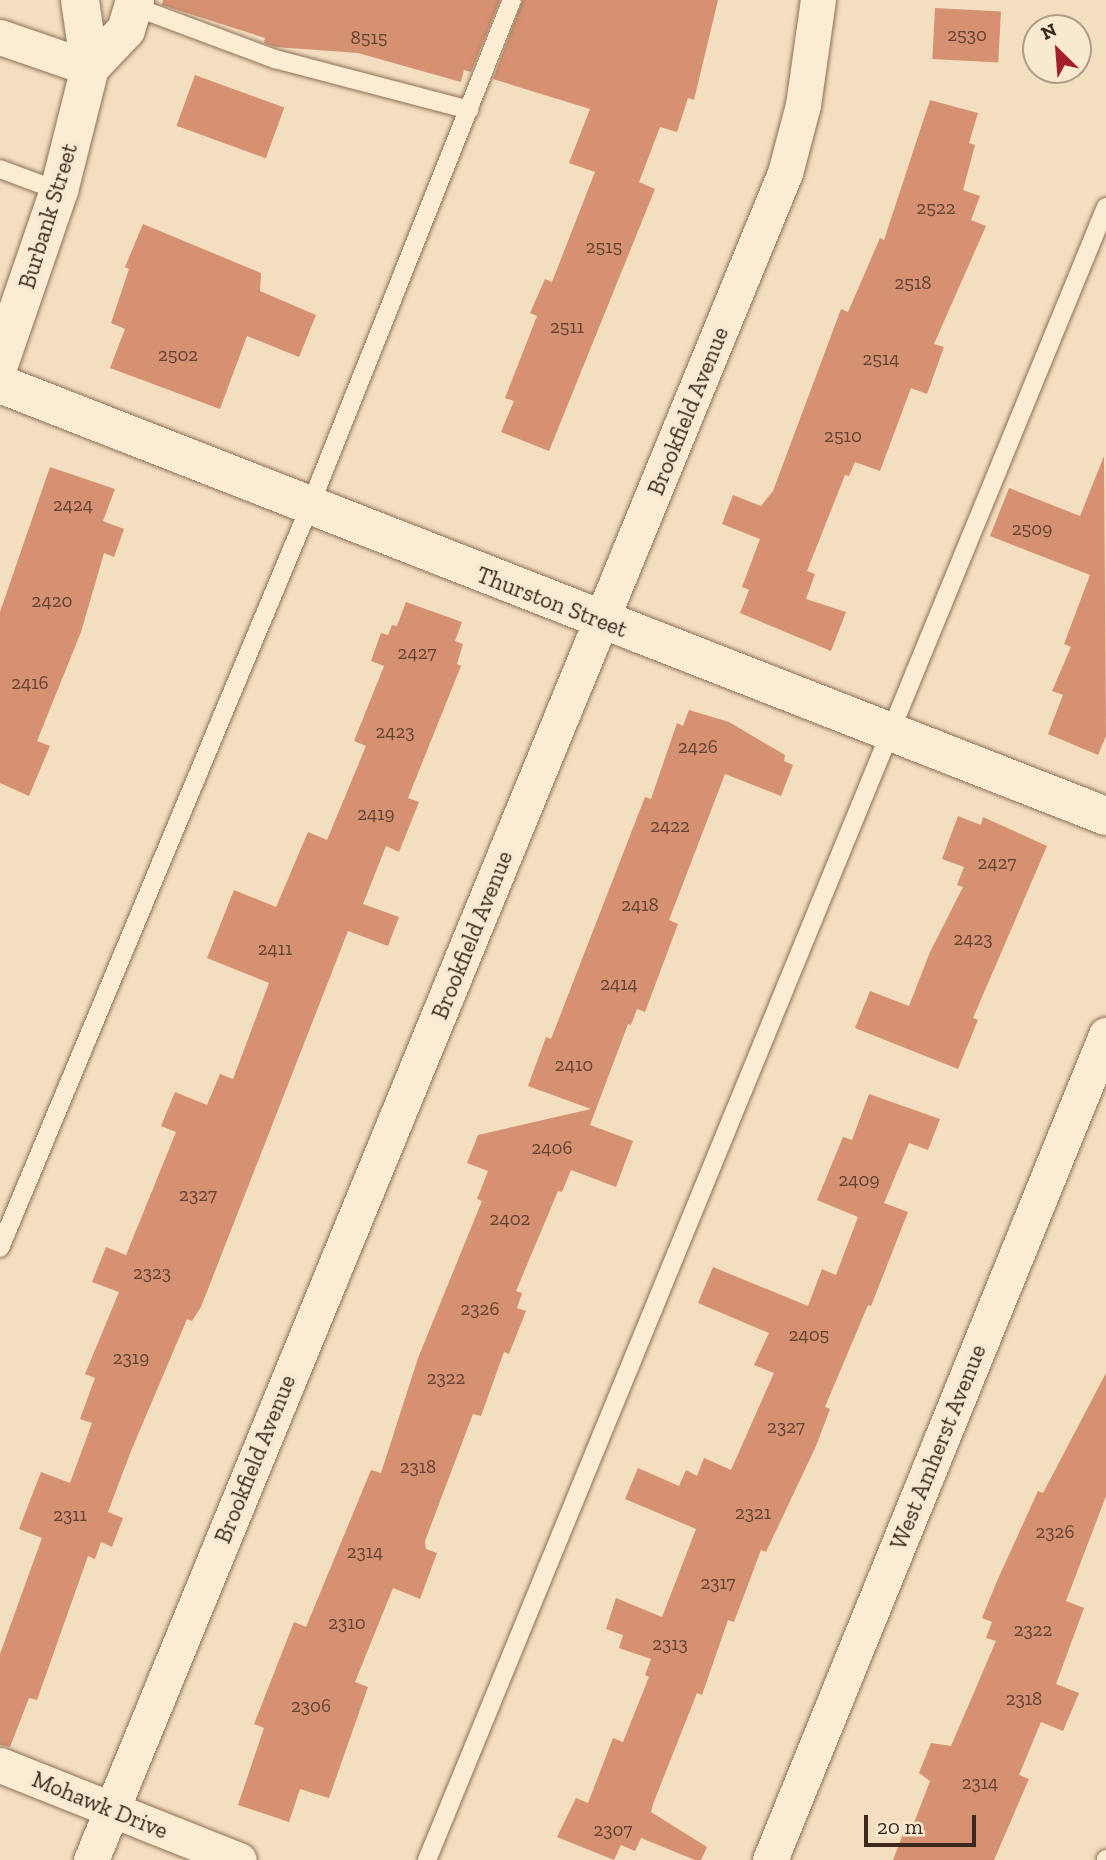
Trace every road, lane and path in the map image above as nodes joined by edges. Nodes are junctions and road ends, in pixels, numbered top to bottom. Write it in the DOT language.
graph roads {
  1 [pos="80,0"];
  2 [pos="512,0"];
  3 [pos="818,0"];
  4 [pos="134,3"];
  5 [pos="0,37"];
  6 [pos="90,68"];
  7 [pos="469,110"];
  8 [pos="0,169"];
  9 [pos="59,191"];
  10 [pos="1106,207"];
  11 [pos="0,362"];
  12 [pos="0,384"];
  13 [pos="310,506"];
  14 [pos="602,621"];
  15 [pos="887,731"];
  16 [pos="1106,816"];
  17 [pos="1106,1035"];
  18 [pos="0,1248"];
  19 [pos="0,1765"];
  20 [pos="110,1810"];
  21 [pos="91,1860"];
  22 [pos="239,1860"];
  23 [pos="428,1860"];
  24 [pos="769,1860"];
  1 -- 6 [label="street, Burbank Street"];
  2 -- 7 [label="lane"];
  3 -- 14 [label="street, Brookfield Avenue"];
  4 -- 6 [label="street, Burbank Street"];
  4 -- 7 [label="lane"];
  5 -- 6 [label="street"];
  6 -- 9 [label="street, Burbank Street"];
  7 -- 13 [label="lane"];
  8 -- 9 [label="lane"];
  9 -- 11 [label="street, Burbank Street"];
  10 -- 15 [label="lane"];
  12 -- 13 [label="street, Thurston Street"];
  13 -- 14 [label="street, Thurston Street"];
  13 -- 18 [label="lane"];
  14 -- 15 [label="street, Thurston Street"];
  14 -- 20 [label="street, Brookfield Avenue"];
  15 -- 16 [label="street, Thurston Street"];
  15 -- 23 [label="lane"];
  17 -- 24 [label="street, West Amherst Avenue"];
  19 -- 20 [label="street, Mohawk Drive"];
  20 -- 21 [label="street, Brookfield Avenue"];
  20 -- 22 [label="street, Mohawk Drive"];
}
